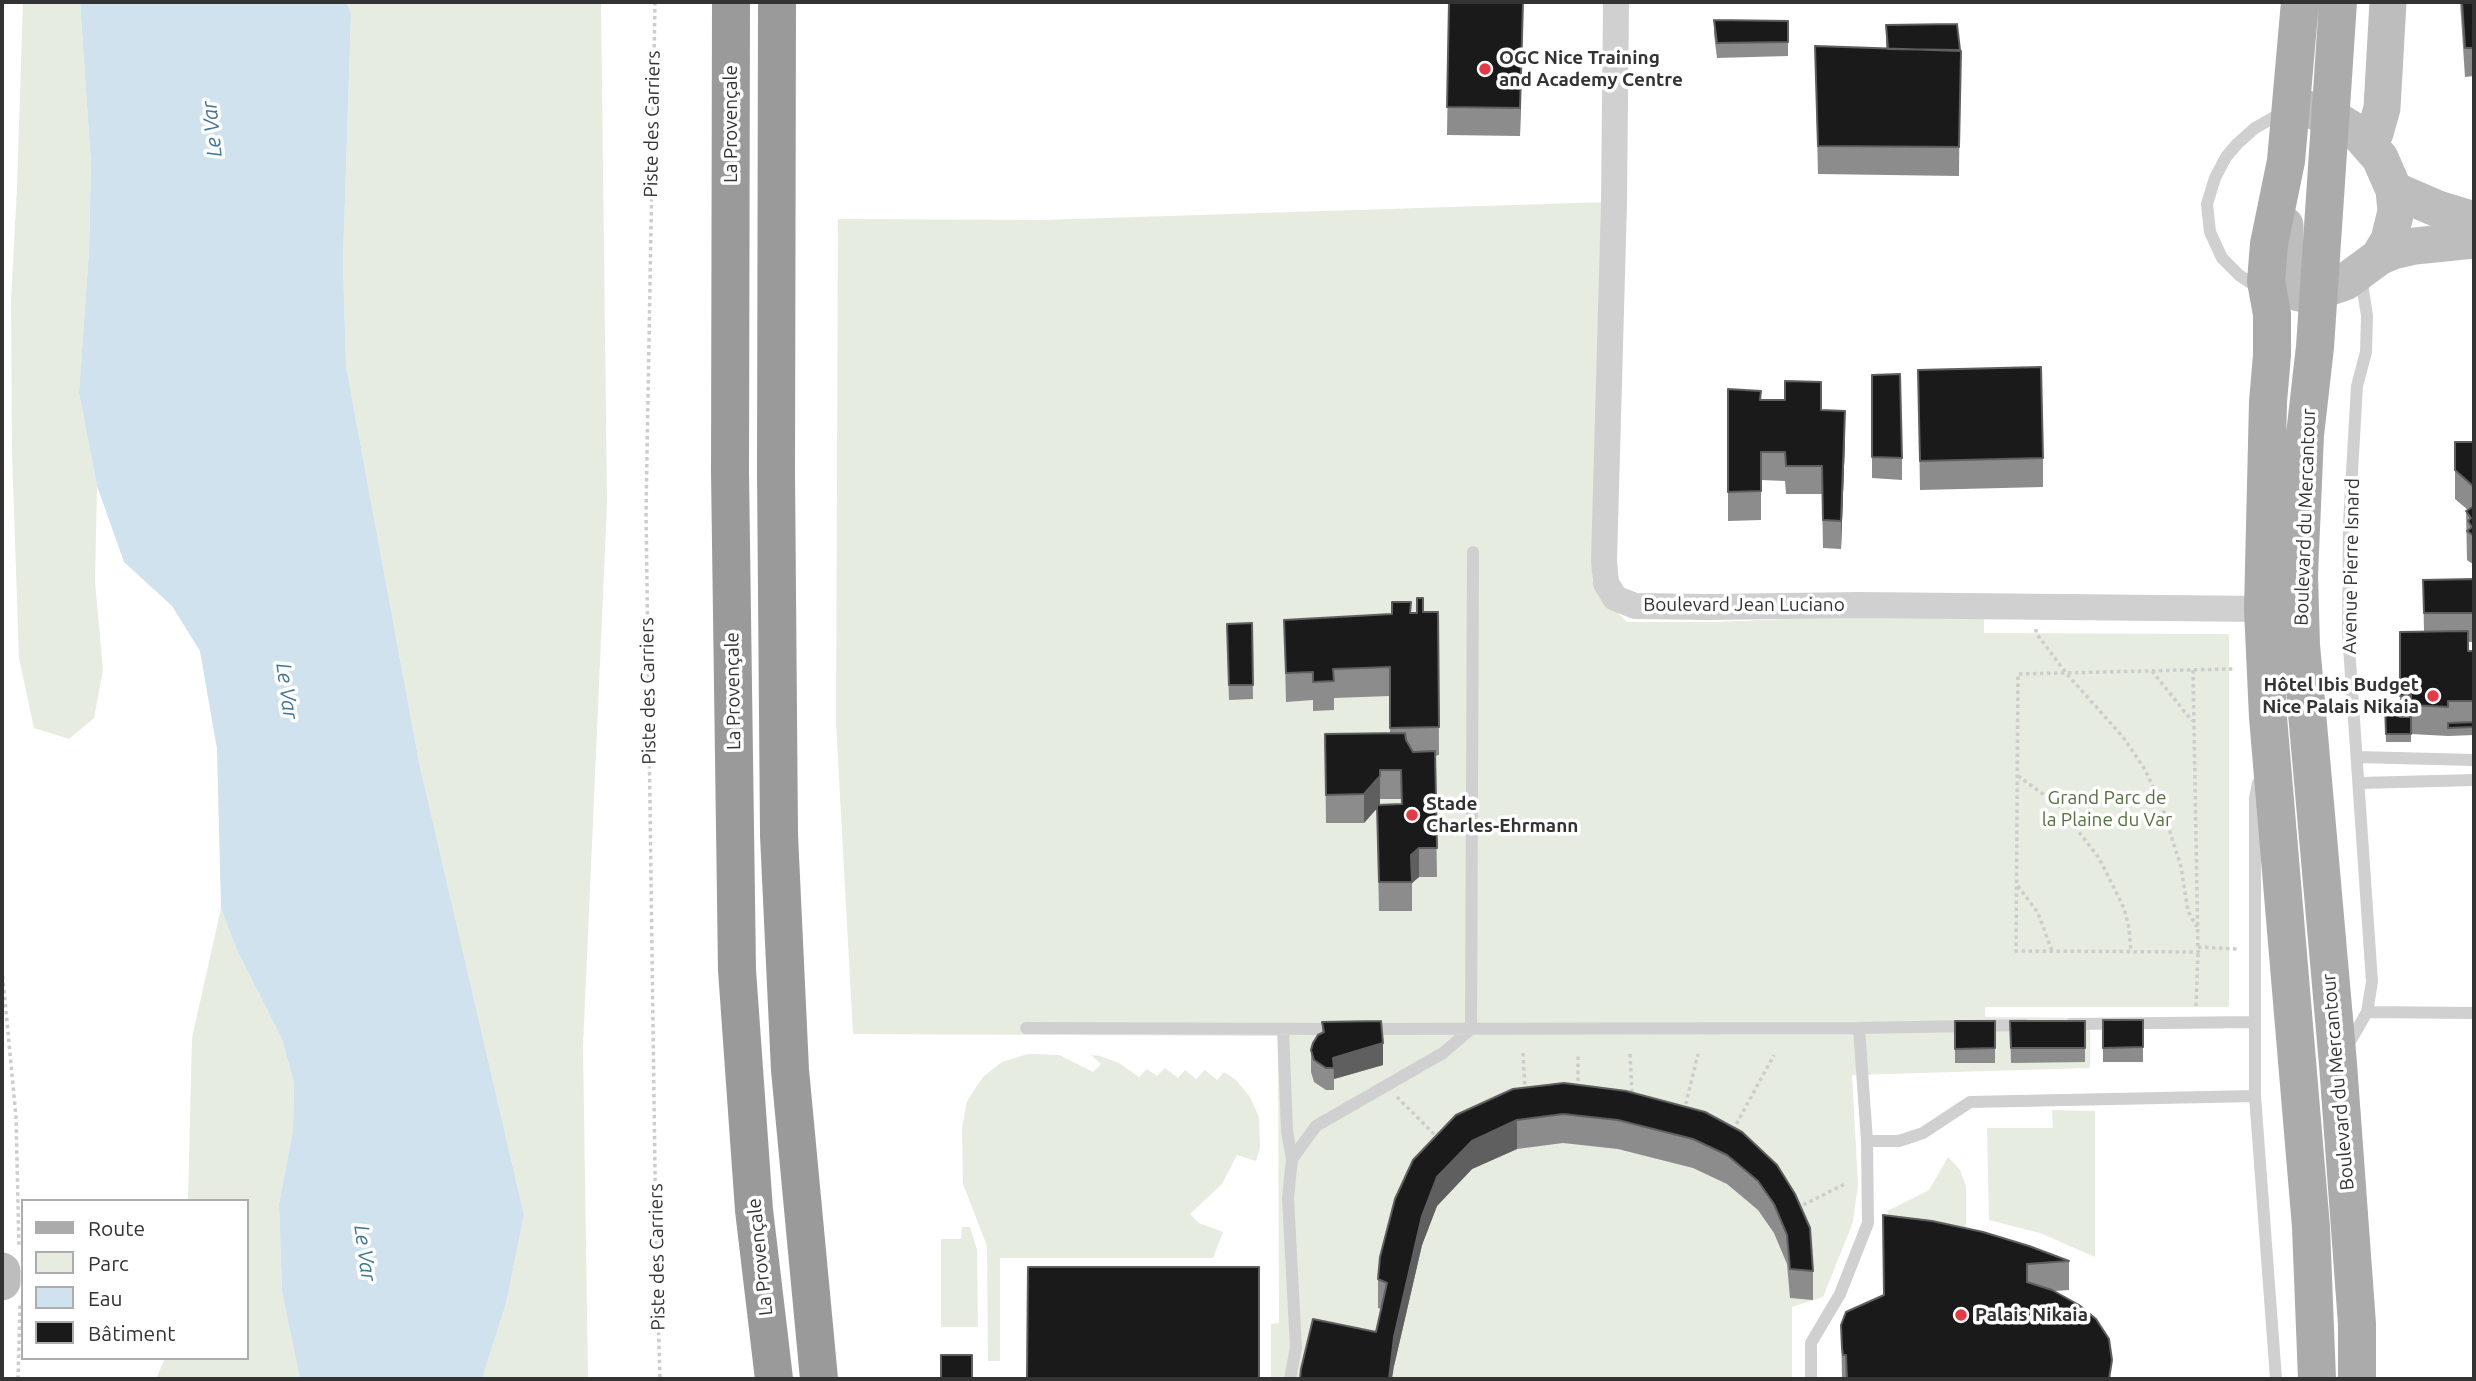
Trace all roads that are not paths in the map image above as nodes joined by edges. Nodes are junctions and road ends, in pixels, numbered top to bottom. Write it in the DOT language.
graph roads {
  1 [pos="732,2"];
  2 [pos="777,2"];
  3 [pos="1616,2"];
  4 [pos="2300,2"];
  5 [pos="2338,2"];
  6 [pos="2388,2"];
  7 [pos="2292,108"];
  8 [pos="2330,116"];
  9 [pos="2367,142"];
  10 [pos="2286,161"];
  11 [pos="2394,190"];
  12 [pos="2474,220"];
  13 [pos="2474,240"];
  14 [pos="2370,264"];
  15 [pos="2319,292"];
  16 [pos="2269,295"];
  17 [pos="1474,552"];
  18 [pos="2263,608"];
  19 [pos="2268,717"];
  20 [pos="2357,757"];
  21 [pos="2474,760"];
  22 [pos="2474,780"];
  23 [pos="2360,783"];
  24 [pos="2367,1013"];
  25 [pos="2474,1013"];
  26 [pos="2254,1022"];
  27 [pos="2035,1025"];
  28 [pos="2062,1025"];
  29 [pos="1027,1028"];
  30 [pos="1859,1028"];
  31 [pos="1283,1029"];
  32 [pos="1471,1029"];
  33 [pos="2338,1064"];
  34 [pos="2255,1096"];
  35 [pos="1867,1141"];
  36 [pos="1292,1159"];
  37 [pos="2311,1227"];
  38 [pos="2357,1324"];
  39 [pos="774,1379"];
  40 [pos="819,1379"];
  41 [pos="1290,1379"];
  42 [pos="1811,1379"];
  43 [pos="2276,1379"];
  44 [pos="2317,1379"];
  45 [pos="2332,1379"];
  46 [pos="2357,1379"];
  47 [pos="2365,1379"];
  1 -- 39 [label="highway, La Provençale"];
  2 -- 40 [label="highway"];
  3 -- 18 [label="street, Boulevard Jean Luciano"];
  4 -- 7 [label="main road, Boulevard du Mercantour"];
  5 -- 8 [label="main road, Boulevard du Mercantour"];
  6 -- 9 [label="main road"];
  7 -- 8 [label="main road"];
  7 -- 10 [label="main road, Boulevard du Mercantour"];
  7 -- 16 [label="lane"];
  8 -- 9 [label="main road"];
  8 -- 15 [label="main road, Boulevard du Mercantour"];
  9 -- 11 [label="main road"];
  10 -- 15 [label="main road"];
  10 -- 16 [label="main road, Boulevard du Mercantour"];
  11 -- 12 [label="main road"];
  11 -- 14 [label="main road"];
  13 -- 14 [label="main road"];
  14 -- 15 [label="main road"];
  14 -- 20 [label="lane, Avenue Pierre Isnard"];
  15 -- 33 [label="main road, Boulevard du Mercantour"];
  16 -- 18 [label="main road, Boulevard du Mercantour"];
  17 -- 32 [label="lane"];
  18 -- 19 [label="main road, Boulevard du Mercantour"];
  19 -- 26 [label="lane"];
  19 -- 37 [label="main road, Boulevard du Mercantour"];
  20 -- 21 [label="lane"];
  20 -- 23 [label="lane, Avenue Pierre Isnard"];
  22 -- 23 [label="lane"];
  23 -- 24 [label="lane, Avenue Pierre Isnard"];
  24 -- 25 [label="lane"];
  24 -- 33 [label="lane, Avenue Pierre Isnard"];
  26 -- 28 [label="lane"];
  26 -- 34 [label="lane"];
  27 -- 30 [label="lane"];
  29 -- 31 [label="lane"];
  30 -- 32 [label="lane"];
  30 -- 35 [label="lane"];
  31 -- 32 [label="lane"];
  31 -- 36 [label="lane"];
  32 -- 36 [label="lane"];
  33 -- 38 [label="main road, Boulevard du Mercantour"];
  34 -- 35 [label="lane"];
  34 -- 43 [label="lane"];
  35 -- 42 [label="lane"];
  36 -- 41 [label="lane"];
  37 -- 44 [label="main road, Boulevard du Mercantour"];
  37 -- 45 [label="main road, Boulevard du Mercantour"];
  38 -- 46 [label="main road, Boulevard du Mercantour"];
  38 -- 47 [label="main road, Boulevard du Mercantour"];
}
